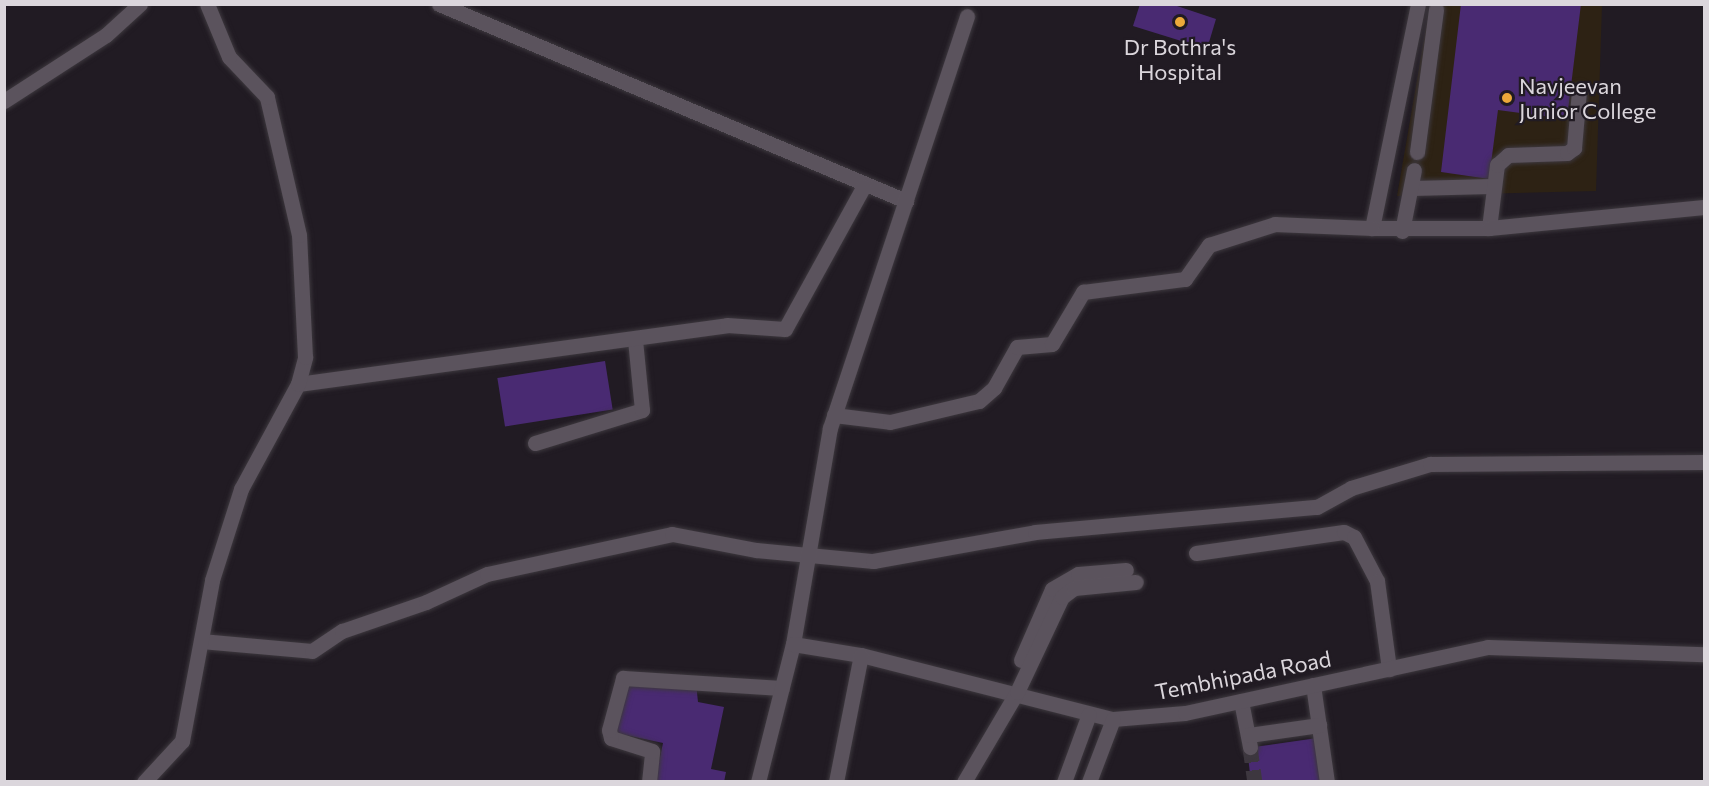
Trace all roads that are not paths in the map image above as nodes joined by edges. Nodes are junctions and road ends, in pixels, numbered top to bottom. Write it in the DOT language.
graph roads {
  1 [pos="140,4"];
  2 [pos="207,4"];
  3 [pos="439,4"];
  4 [pos="1418,4"];
  5 [pos="1436,9"];
  6 [pos="968,16"];
  7 [pos="1579,90"];
  8 [pos="4,101"];
  9 [pos="1417,152"];
  10 [pos="1414,170"];
  11 [pos="864,186"];
  12 [pos="1491,186"];
  13 [pos="1412,188"];
  14 [pos="906,201"];
  15 [pos="1704,207"];
  16 [pos="1372,228"];
  17 [pos="1489,228"];
  18 [pos="1402,231"];
  19 [pos="635,340"];
  20 [pos="298,384"];
  21 [pos="834,415"];
  22 [pos="535,443"];
  23 [pos="1704,462"];
  24 [pos="808,553"];
  25 [pos="1196,553"];
  26 [pos="1126,570"];
  27 [pos="1136,582"];
  28 [pos="201,641"];
  29 [pos="793,644"];
  30 [pos="1704,654"];
  31 [pos="861,655"];
  32 [pos="1389,669"];
  33 [pos="1313,685"];
  34 [pos="782,688"];
  35 [pos="1013,691"];
  36 [pos="1241,701"];
  37 [pos="1089,714"];
  38 [pos="1113,719"];
  39 [pos="1319,726"];
  40 [pos="144,782"];
  41 [pos="649,782"];
  42 [pos="758,782"];
  43 [pos="836,782"];
  44 [pos="964,782"];
  45 [pos="1064,782"];
  46 [pos="1089,782"];
  47 [pos="1327,782"];
  1 -- 8 [label="street"];
  2 -- 20 [label="street"];
  3 -- 11 [label="street"];
  4 -- 16 [label="street"];
  5 -- 9 [label="street"];
  6 -- 14 [label="street"];
  7 -- 12 [label="street"];
  10 -- 13 [label="street"];
  11 -- 14 [label="street"];
  11 -- 19 [label="street"];
  12 -- 13 [label="street"];
  12 -- 17 [label="street"];
  13 -- 18 [label="street"];
  14 -- 21 [label="street"];
  15 -- 17 [label="street"];
  16 -- 18 [label="street"];
  16 -- 21 [label="street"];
  17 -- 18 [label="street"];
  19 -- 20 [label="street"];
  19 -- 22 [label="street"];
  20 -- 28 [label="street"];
  21 -- 24 [label="street"];
  23 -- 24 [label="street"];
  24 -- 28 [label="street"];
  24 -- 29 [label="street"];
  25 -- 32 [label="street"];
  26 -- 35 [label="street"];
  27 -- 35 [label="street"];
  28 -- 40 [label="street"];
  29 -- 31 [label="street, Tembhipada Road"];
  29 -- 34 [label="street"];
  30 -- 32 [label="street, Tembhipada Road"];
  31 -- 35 [label="street, Tembhipada Road"];
  31 -- 43 [label="street"];
  32 -- 33 [label="street, Tembhipada Road"];
  33 -- 36 [label="street, Tembhipada Road"];
  33 -- 39 [label="street"];
  34 -- 41 [label="street"];
  34 -- 42 [label="street"];
  35 -- 37 [label="street, Tembhipada Road"];
  35 -- 44 [label="street"];
  36 -- 38 [label="street, Tembhipada Road"];
  36 -- 39 [label="street"];
  37 -- 38 [label="street, Tembhipada Road"];
  37 -- 45 [label="street"];
  38 -- 46 [label="street"];
  39 -- 47 [label="street"];
}
